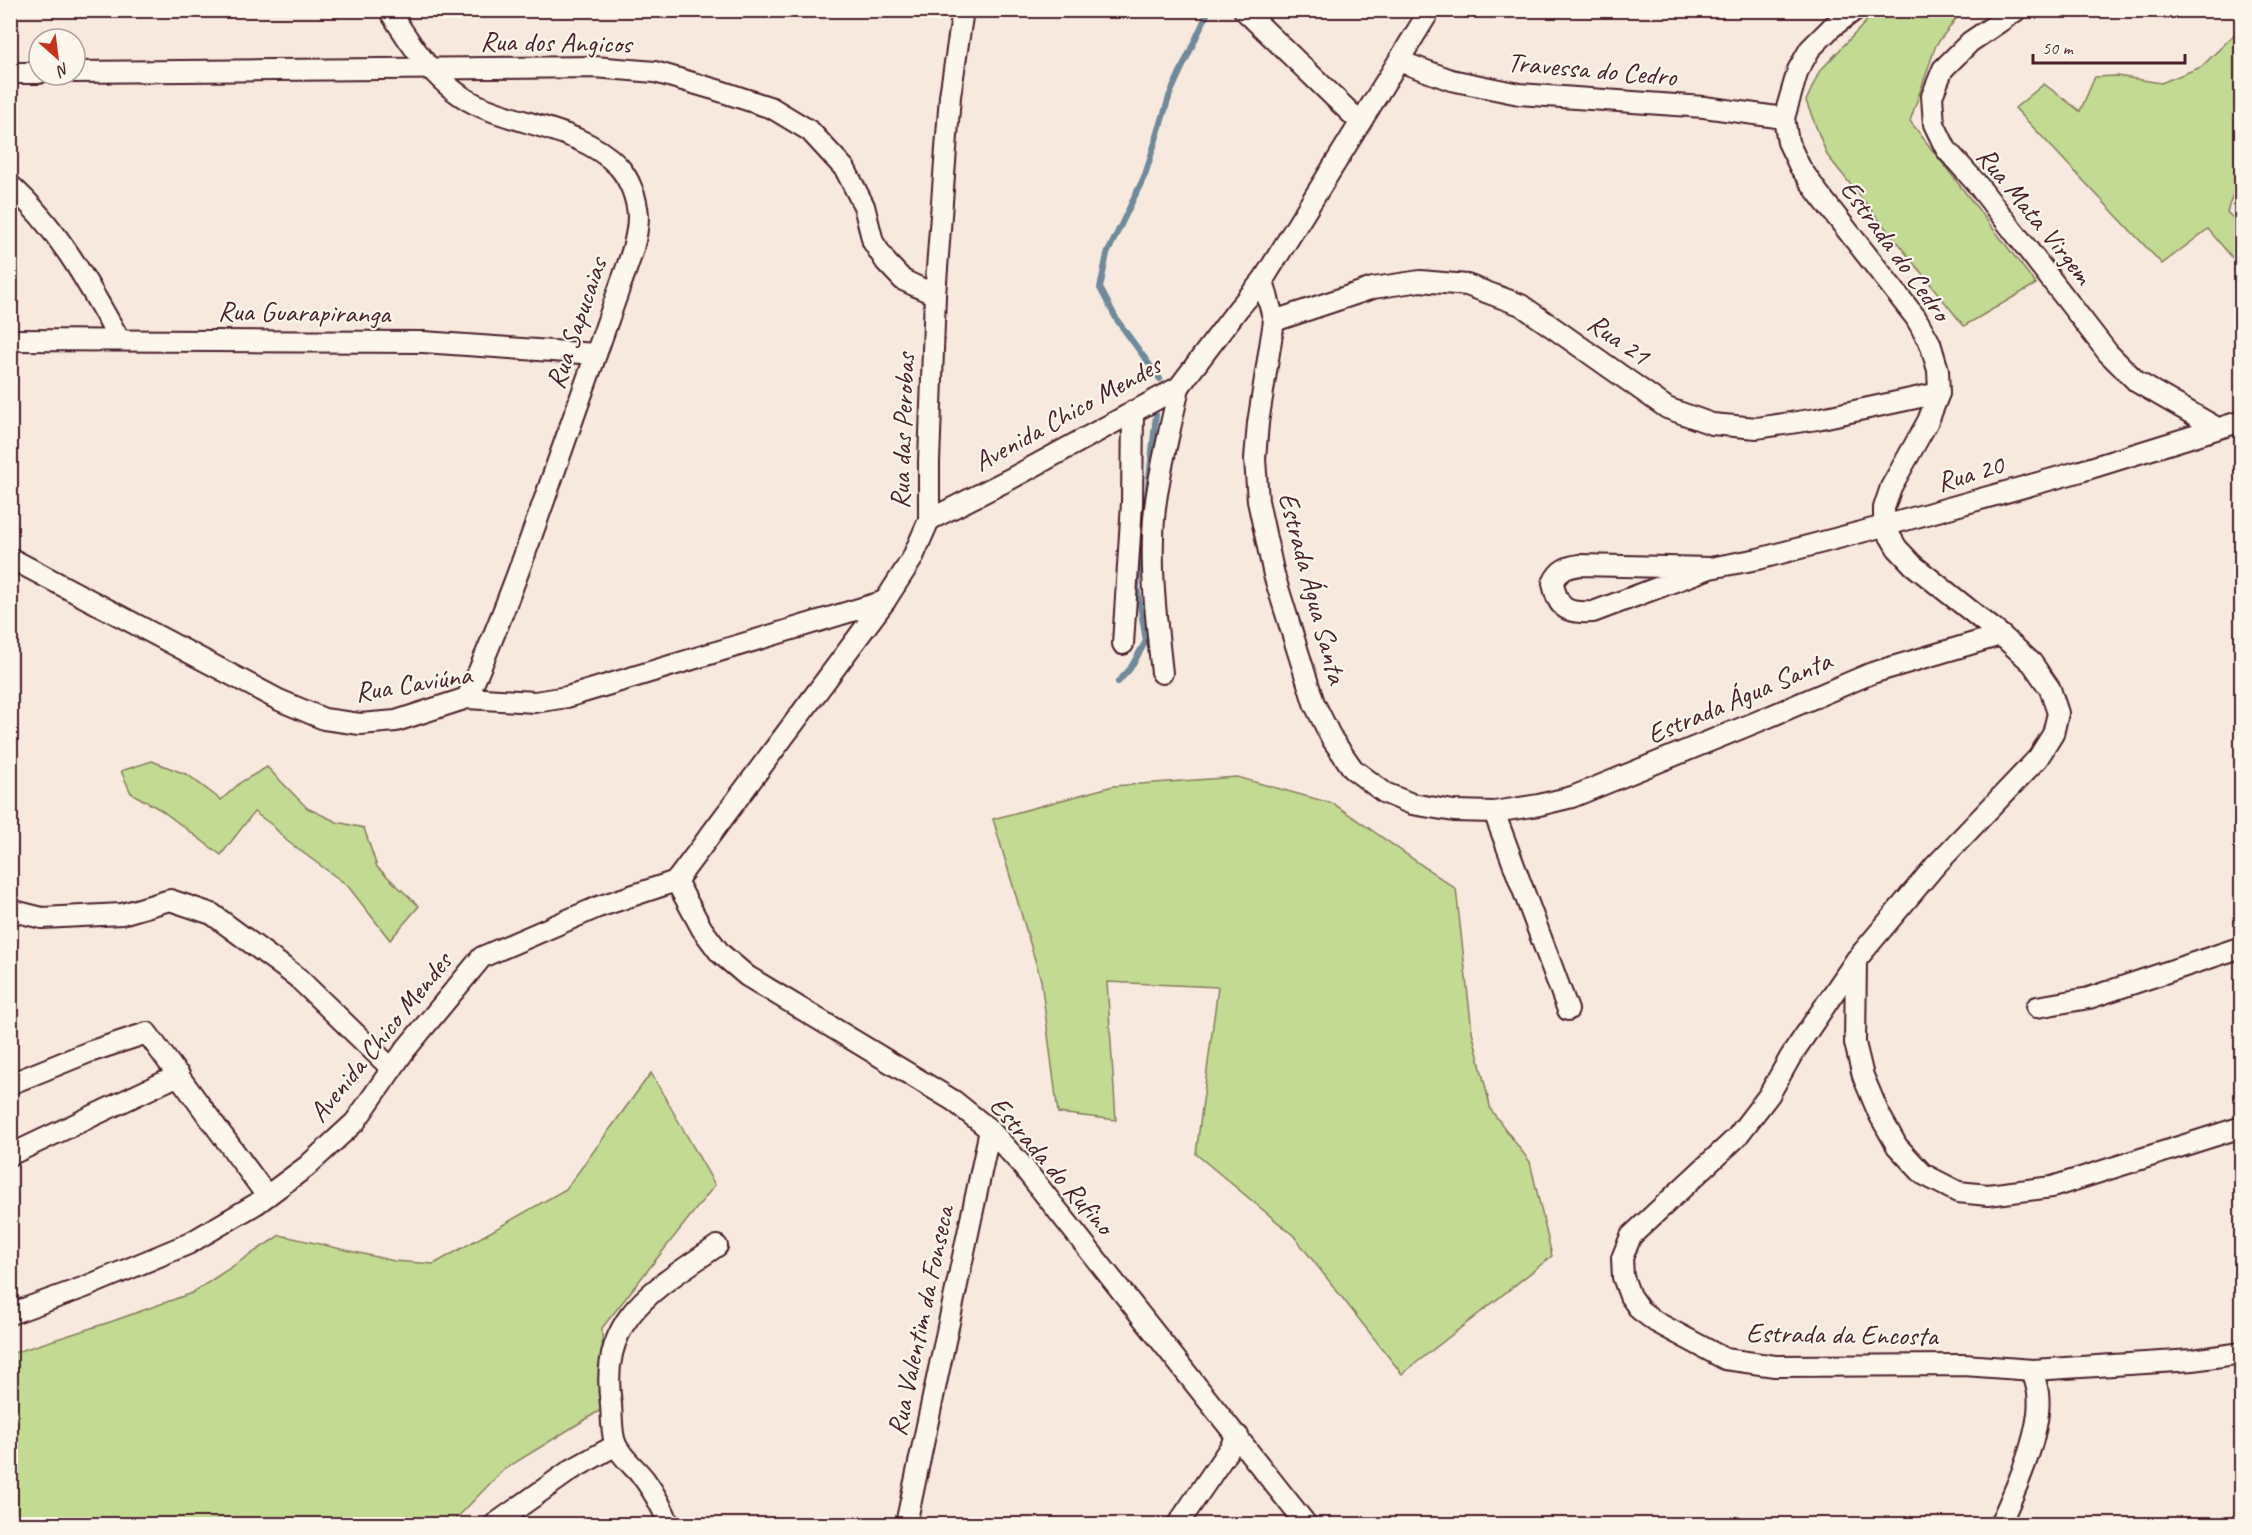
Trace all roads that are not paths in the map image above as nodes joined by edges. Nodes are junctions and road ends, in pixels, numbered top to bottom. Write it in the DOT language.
graph roads {
  1 [pos="389,10"];
  2 [pos="963,10"];
  3 [pos="1244,10"];
  4 [pos="1430,10"];
  5 [pos="1855,10"];
  6 [pos="2017,10"];
  7 [pos="1399,61"];
  8 [pos="430,70"];
  9 [pos="87,72"];
  10 [pos="10,73"];
  11 [pos="27,73"];
  12 [pos="1784,118"];
  13 [pos="1360,122"];
  14 [pos="10,185"];
  15 [pos="1263,280"];
  16 [pos="935,295"];
  17 [pos="1274,321"];
  18 [pos="118,339"];
  19 [pos="10,340"];
  20 [pos="596,354"];
  21 [pos="1179,387"];
  22 [pos="1939,393"];
  23 [pos="1132,411"];
  24 [pos="2241,421"];
  25 [pos="2217,428"];
  26 [pos="929,520"];
  27 [pos="1884,526"];
  28 [pos="10,558"];
  29 [pos="1710,568"];
  30 [pos="885,601"];
  31 [pos="2001,635"];
  32 [pos="1123,644"];
  33 [pos="1162,673"];
  34 [pos="467,698"];
  35 [pos="1494,812"];
  36 [pos="676,881"];
  37 [pos="10,910"];
  38 [pos="2241,947"];
  39 [pos="1856,960"];
  40 [pos="2037,1007"];
  41 [pos="1568,1010"];
  42 [pos="392,1069"];
  43 [pos="179,1075"];
  44 [pos="10,1084"];
  45 [pos="2241,1127"];
  46 [pos="990,1130"];
  47 [pos="10,1155"];
  48 [pos="267,1196"];
  49 [pos="717,1246"];
  50 [pos="10,1314"];
  51 [pos="2241,1353"];
  52 [pos="2033,1370"];
  53 [pos="1238,1436"];
  54 [pos="616,1445"];
  55 [pos="495,1524"];
  56 [pos="669,1524"];
  57 [pos="906,1524"];
  58 [pos="1178,1524"];
  59 [pos="1306,1524"];
  60 [pos="2000,1524"];
  1 -- 8 [label="street, Rua Sapucaias"];
  2 -- 16 [label="street, Rua das Perobas"];
  3 -- 13 [label="street"];
  4 -- 7 [label="street"];
  5 -- 12 [label="street, Estrada do Cedro"];
  6 -- 25 [label="street, Rua Mata Virgem"];
  7 -- 12 [label="street, Travessa do Cedro"];
  7 -- 13 [label="street"];
  8 -- 9 [label="street, Rua dos Angicos"];
  8 -- 16 [label="street, Rua dos Angicos"];
  8 -- 20 [label="street, Rua Sapucaias"];
  10 -- 11 [label="street"];
  12 -- 22 [label="street, Estrada do Cedro"];
  13 -- 15 [label="street"];
  14 -- 18 [label="street"];
  15 -- 17 [label="street, Estrada Água Santa"];
  15 -- 21 [label="street, Avenida Chico Mendes"];
  16 -- 26 [label="street, Rua das Perobas"];
  17 -- 22 [label="street, Rua 21"];
  17 -- 35 [label="street, Estrada Água Santa"];
  18 -- 19 [label="street, Rua Guarapiranga"];
  18 -- 20 [label="street, Rua Guarapiranga"];
  20 -- 34 [label="street, Rua Sapucaias"];
  21 -- 23 [label="street, Avenida Chico Mendes"];
  21 -- 33 [label="street"];
  22 -- 27 [label="street, Estrada do Cedro"];
  23 -- 26 [label="street, Avenida Chico Mendes"];
  23 -- 32 [label="street"];
  24 -- 25 [label="street, Rua 20"];
  25 -- 27 [label="street, Rua 20"];
  26 -- 30 [label="street, Rua das Perobas"];
  27 -- 29 [label="street, Rua 20"];
  27 -- 31 [label="street"];
  28 -- 34 [label="street, Rua Caviúna"];
  29 -- 29 [label="street, Rua 20"];
  30 -- 34 [label="street, Rua Caviúna"];
  30 -- 36 [label="street, Rua das Perobas"];
  31 -- 35 [label="street, Estrada Água Santa"];
  31 -- 39 [label="street"];
  35 -- 41 [label="street"];
  36 -- 42 [label="street, Avenida Chico Mendes"];
  36 -- 46 [label="street, Estrada do Rufino"];
  37 -- 42 [label="street"];
  38 -- 40 [label="street"];
  39 -- 45 [label="street"];
  39 -- 52 [label="street, Estrada da Encosta"];
  42 -- 48 [label="street, Avenida Chico Mendes"];
  43 -- 44 [label="street"];
  43 -- 47 [label="street"];
  43 -- 48 [label="street"];
  46 -- 53 [label="street, Estrada do Rufino"];
  46 -- 57 [label="street, Rua Valentim da Fonseca"];
  48 -- 50 [label="street, Avenida Chico Mendes"];
  49 -- 54 [label="street"];
  51 -- 52 [label="street, Estrada da Encosta"];
  52 -- 60 [label="street"];
  53 -- 58 [label="street"];
  53 -- 59 [label="street, Estrada do Rufino"];
  54 -- 55 [label="street"];
  54 -- 56 [label="street"];
}
